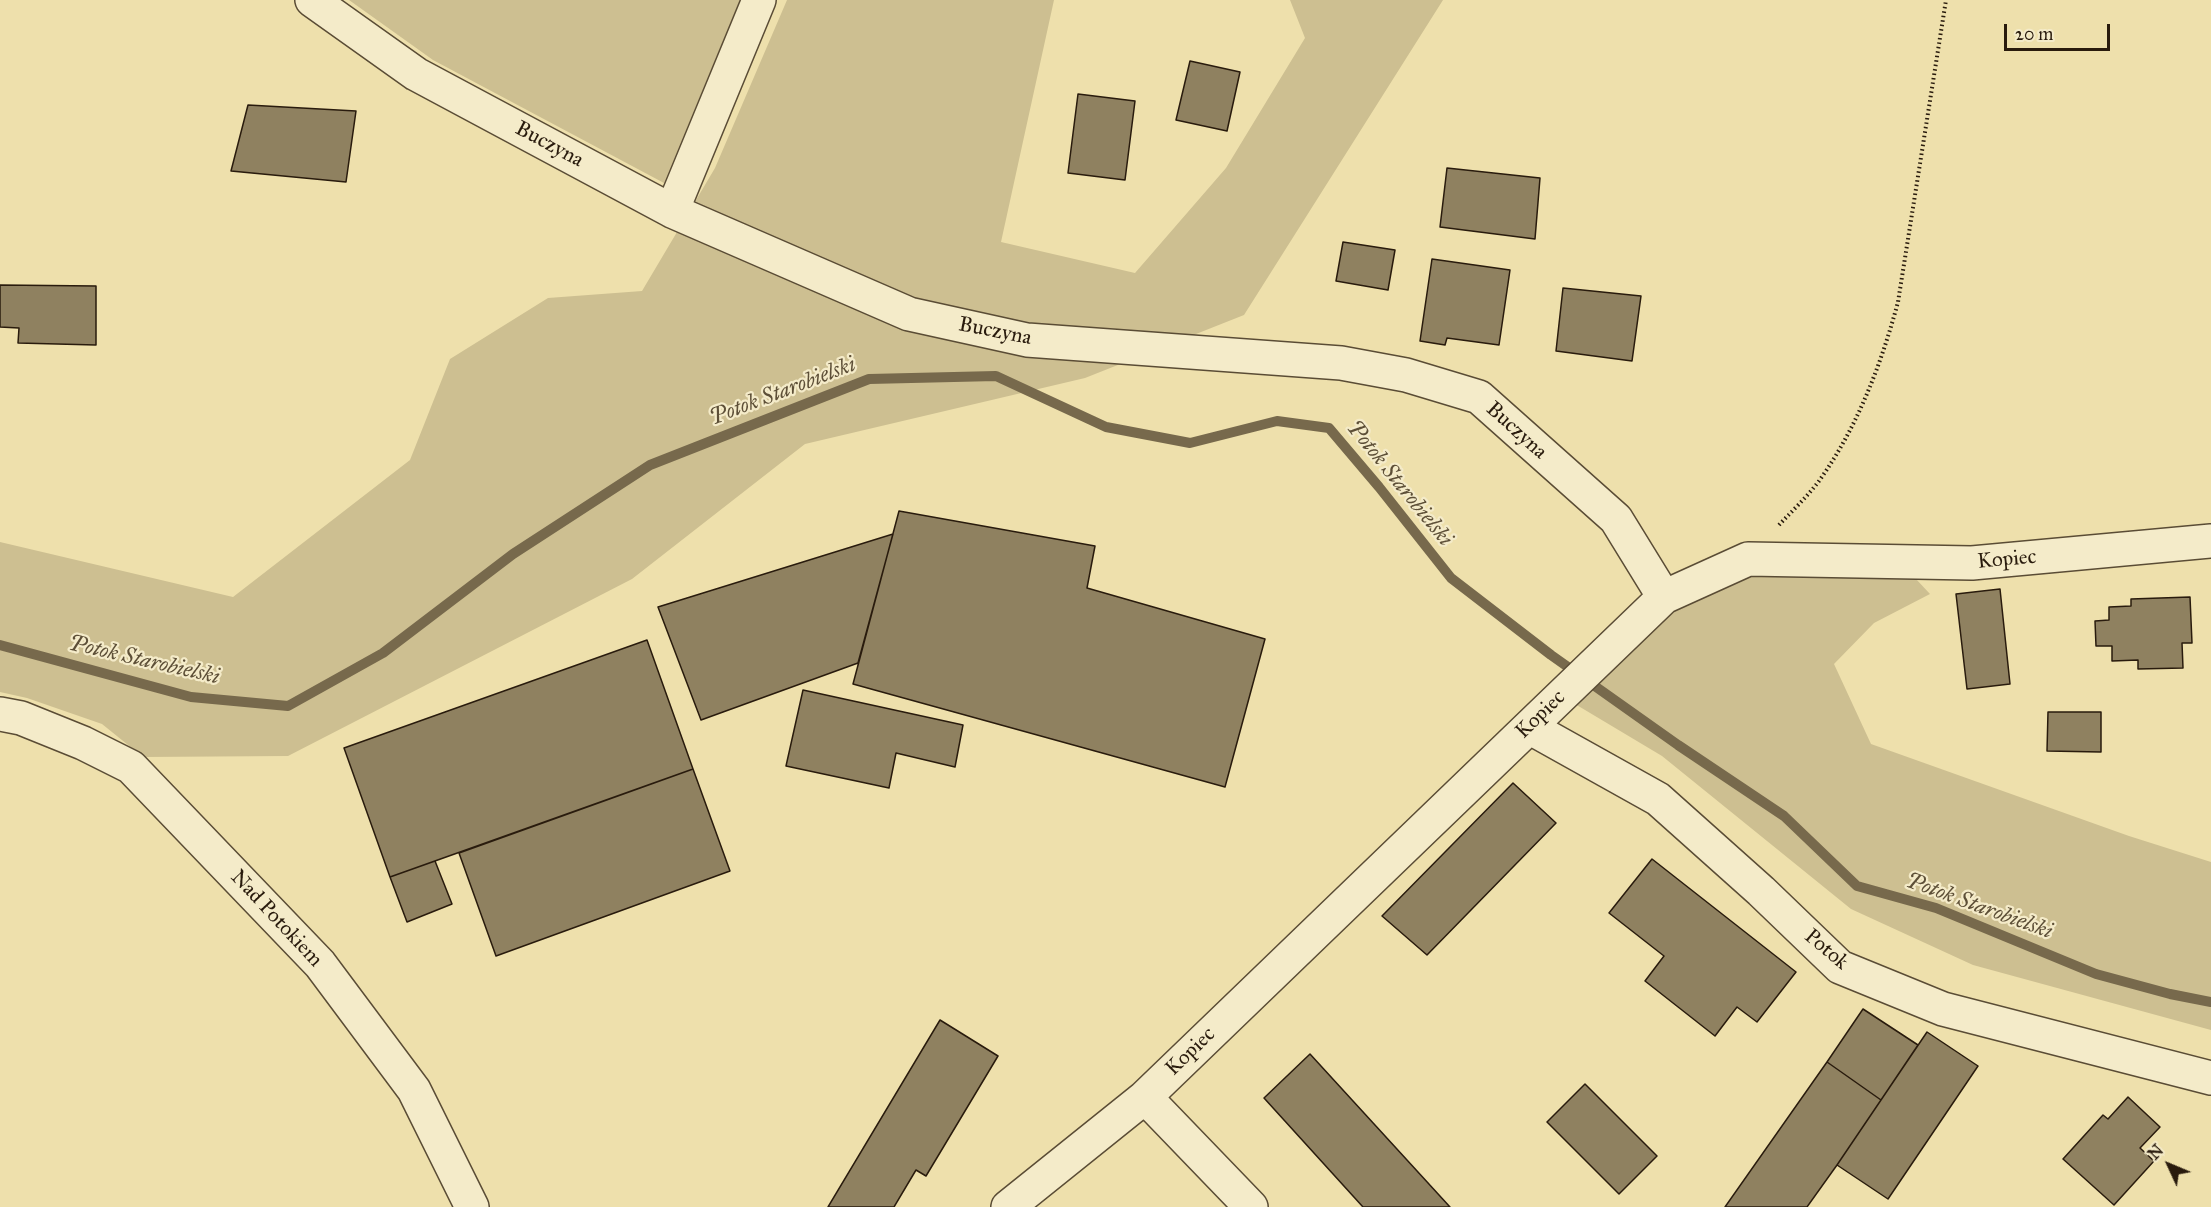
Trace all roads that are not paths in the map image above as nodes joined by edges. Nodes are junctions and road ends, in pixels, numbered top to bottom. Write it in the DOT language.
graph roads {
  1 [pos="312,0"];
  2 [pos="759,0"];
  3 [pos="672,211"];
  4 [pos="2211,541"];
  5 [pos="1664,597"];
  6 [pos="0,714"];
  7 [pos="1529,727"];
  8 [pos="2211,1078"];
  9 [pos="1145,1097"];
  10 [pos="472,1207"];
  11 [pos="1008,1207"];
  12 [pos="1251,1207"];
  1 -- 3 [label="street, Buczyna"];
  2 -- 3 [label="street"];
  3 -- 5 [label="street, Buczyna"];
  4 -- 5 [label="street, Kopiec"];
  5 -- 7 [label="street, Kopiec"];
  6 -- 10 [label="street, Nad Potokiem"];
  7 -- 8 [label="street, Potok"];
  7 -- 9 [label="street, Kopiec"];
  9 -- 11 [label="street, Kopiec"];
  9 -- 12 [label="street"];
}
